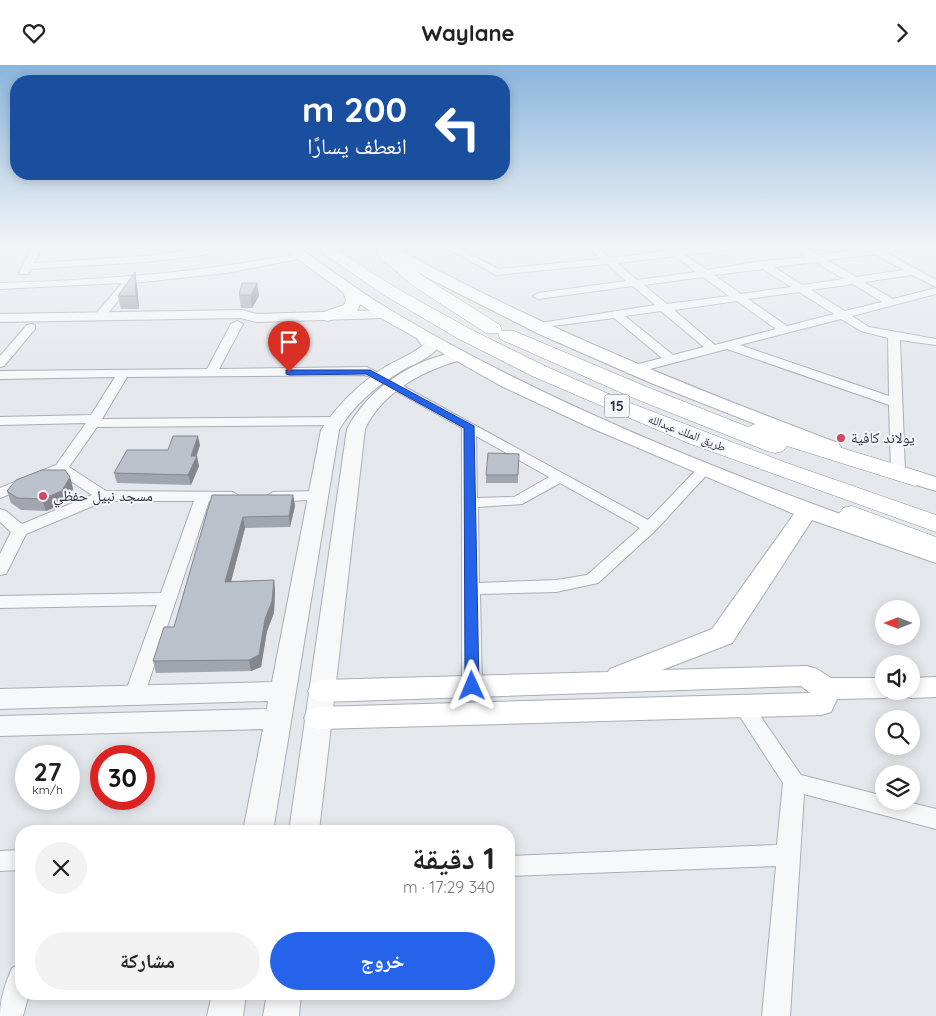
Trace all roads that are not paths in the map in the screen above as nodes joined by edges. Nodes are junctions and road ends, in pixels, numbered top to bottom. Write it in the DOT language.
graph roads {
  1 [pos="122,289"];
  2 [pos="364,289"];
  3 [pos="385,289"];
  4 [pos="420,289"];
  5 [pos="431,289"];
  6 [pos="462,289"];
  7 [pos="587,289"];
  8 [pos="642,289"];
  9 [pos="727,289"];
  10 [pos="790,289"];
  11 [pos="802,289"];
  12 [pos="869,289"];
  13 [pos="350,290"];
  14 [pos="936,291"];
  15 [pos="538,296"];
  16 [pos="738,297"];
  17 [pos="892,303"];
  18 [pos="664,308"];
  19 [pos="384,314"];
  20 [pos="616,314"];
  21 [pos="100,316"];
  22 [pos="327,316"];
  23 [pos="845,316"];
  24 [pos="0,318"];
  25 [pos="256,318"];
  26 [pos="237,324"];
  27 [pos="31,327"];
  28 [pos="534,327"];
  29 [pos="0,328"];
  30 [pos="493,329"];
  31 [pos="786,331"];
  32 [pos="467,336"];
  33 [pos="894,336"];
  34 [pos="424,337"];
  35 [pos="936,342"];
  36 [pos="728,345"];
  37 [pos="713,349"];
  38 [pos="459,357"];
  39 [pos="671,360"];
  40 [pos="0,363"];
  41 [pos="630,370"];
  42 [pos="123,373"];
  43 [pos="211,373"];
  44 [pos="0,375"];
  45 [pos="389,382"];
  46 [pos="638,393"];
  47 [pos="594,397"];
  48 [pos="896,403"];
  49 [pos="0,421"];
  50 [pos="94,421"];
  51 [pos="336,421"];
  52 [pos="469,426"];
  53 [pos="61,468"];
  54 [pos="705,469"];
  55 [pos="560,477"];
  56 [pos="916,478"];
  57 [pos="0,493"];
  58 [pos="103,496"];
  59 [pos="318,496"];
  60 [pos="204,497"];
  61 [pos="470,503"];
  62 [pos="936,504"];
  63 [pos="807,511"];
  64 [pos="0,514"];
  65 [pos="936,524"];
  66 [pos="650,527"];
  67 [pos="20,531"];
  68 [pos="936,547"];
  69 [pos="936,556"];
  70 [pos="0,571"];
  71 [pos="471,589"];
  72 [pos="168,599"];
  73 [pos="0,602"];
  74 [pos="603,683"];
  75 [pos="472,686"];
  76 [pos="936,687"];
  77 [pos="875,688"];
  78 [pos="920,688"];
  79 [pos="826,689"];
  80 [pos="283,691"];
  81 [pos="134,695"];
  82 [pos="0,699"];
  83 [pos="320,704"];
  84 [pos="742,706"];
  85 [pos="278,719"];
  86 [pos="0,726"];
  87 [pos="794,782"];
  88 [pos="936,819"];
  89 [pos="259,825"];
  90 [pos="305,825"];
  91 [pos="790,855"];
  92 [pos="15,860"];
  93 [pos="0,861"];
  94 [pos="515,866"];
  95 [pos="15,996"];
  96 [pos="228,1000"];
  97 [pos="283,1000"];
  98 [pos="9,1016"];
  99 [pos="225,1016"];
  100 [pos="281,1016"];
  101 [pos="776,1016"];
  1 -- 21 [label="street"];
  2 -- 32 [label="main road"];
  3 -- 32 [label="highway, طريق الملك عبدالله / 15"];
  4 -- 30 [label="highway, طريق الملك عبدالله / 15"];
  5 -- 30 [label="highway"];
  6 -- 28 [label="main road"];
  7 -- 15 [label="street"];
  8 -- 18 [label="street"];
  9 -- 16 [label="street"];
  10 -- 16 [label="street"];
  11 -- 23 [label="street"];
  12 -- 17 [label="street"];
  13 -- 19 [label="main road"];
  13 -- 22 [label="main road"];
  14 -- 17 [label="street"];
  16 -- 18 [label="street"];
  16 -- 31 [label="street"];
  17 -- 23 [label="street"];
  18 -- 20 [label="street"];
  18 -- 37 [label="street"];
  19 -- 22 [label="street"];
  19 -- 34 [label="main road"];
  20 -- 28 [label="street"];
  20 -- 39 [label="street"];
  21 -- 24 [label="street"];
  21 -- 25 [label="street"];
  22 -- 25 [label="street"];
  23 -- 31 [label="street"];
  23 -- 33 [label="street"];
  25 -- 26 [label="street"];
  26 -- 27 [label="street"];
  26 -- 43 [label="street"];
  27 -- 29 [label="street"];
  27 -- 40 [label="street"];
  28 -- 41 [label="main road"];
  30 -- 46 [label="highway, طريق الملك عبدالله / 15"];
  31 -- 36 [label="street"];
  32 -- 47 [label="highway, طريق الملك عبدالله / 15"];
  33 -- 35 [label="street"];
  33 -- 48 [label="street"];
  34 -- 38 [label="main road"];
  34 -- 45 [label="street"];
  36 -- 37 [label="street"];
  36 -- 48 [label="street"];
  37 -- 39 [label="street"];
  38 -- 45 [label="street"];
  38 -- 54 [label="main road"];
  39 -- 41 [label="street"];
  41 -- 56 [label="main road"];
  42 -- 43 [label="street"];
  42 -- 44 [label="street"];
  42 -- 50 [label="street"];
  43 -- 45 [label="street"];
  45 -- 51 [label="street"];
  45 -- 52 [label="street"];
  45 -- 83 [label="street"];
  46 -- 56 [label="highway"];
  46 -- 62 [label="highway, طريق الملك عبدالله / 15"];
  47 -- 65 [label="highway, طريق الملك عبدالله / 15"];
  47 -- 68 [label="highway"];
  48 -- 56 [label="street"];
  49 -- 50 [label="street"];
  50 -- 51 [label="street"];
  50 -- 53 [label="street"];
  51 -- 59 [label="street"];
  52 -- 55 [label="street"];
  52 -- 61 [label="street"];
  53 -- 57 [label="street"];
  53 -- 58 [label="street"];
  54 -- 63 [label="main road"];
  54 -- 66 [label="street"];
  55 -- 61 [label="street"];
  55 -- 66 [label="street"];
  58 -- 60 [label="street"];
  58 -- 67 [label="street"];
  59 -- 60 [label="street"];
  59 -- 80 [label="street"];
  60 -- 72 [label="street"];
  61 -- 71 [label="street"];
  63 -- 69 [label="main road"];
  63 -- 74 [label="main road"];
  64 -- 67 [label="street"];
  66 -- 71 [label="street"];
  67 -- 70 [label="street"];
  71 -- 75 [label="street"];
  72 -- 73 [label="street"];
  72 -- 81 [label="street"];
  74 -- 75 [label="main road"];
  74 -- 79 [label="main road"];
  75 -- 83 [label="main road"];
  76 -- 78 [label="main road"];
  77 -- 79 [label="main road"];
  79 -- 84 [label="main road"];
  80 -- 81 [label="street"];
  80 -- 85 [label="street"];
  81 -- 82 [label="street"];
  83 -- 84 [label="main road"];
  83 -- 90 [label="street"];
  84 -- 87 [label="street"];
  85 -- 86 [label="street"];
  85 -- 89 [label="street"];
  87 -- 88 [label="street"];
  87 -- 91 [label="street"];
  91 -- 94 [label="street"];
  91 -- 101 [label="street"];
  92 -- 93 [label="street"];
  95 -- 98 [label="street"];
  96 -- 99 [label="street"];
  97 -- 100 [label="street"];
}
